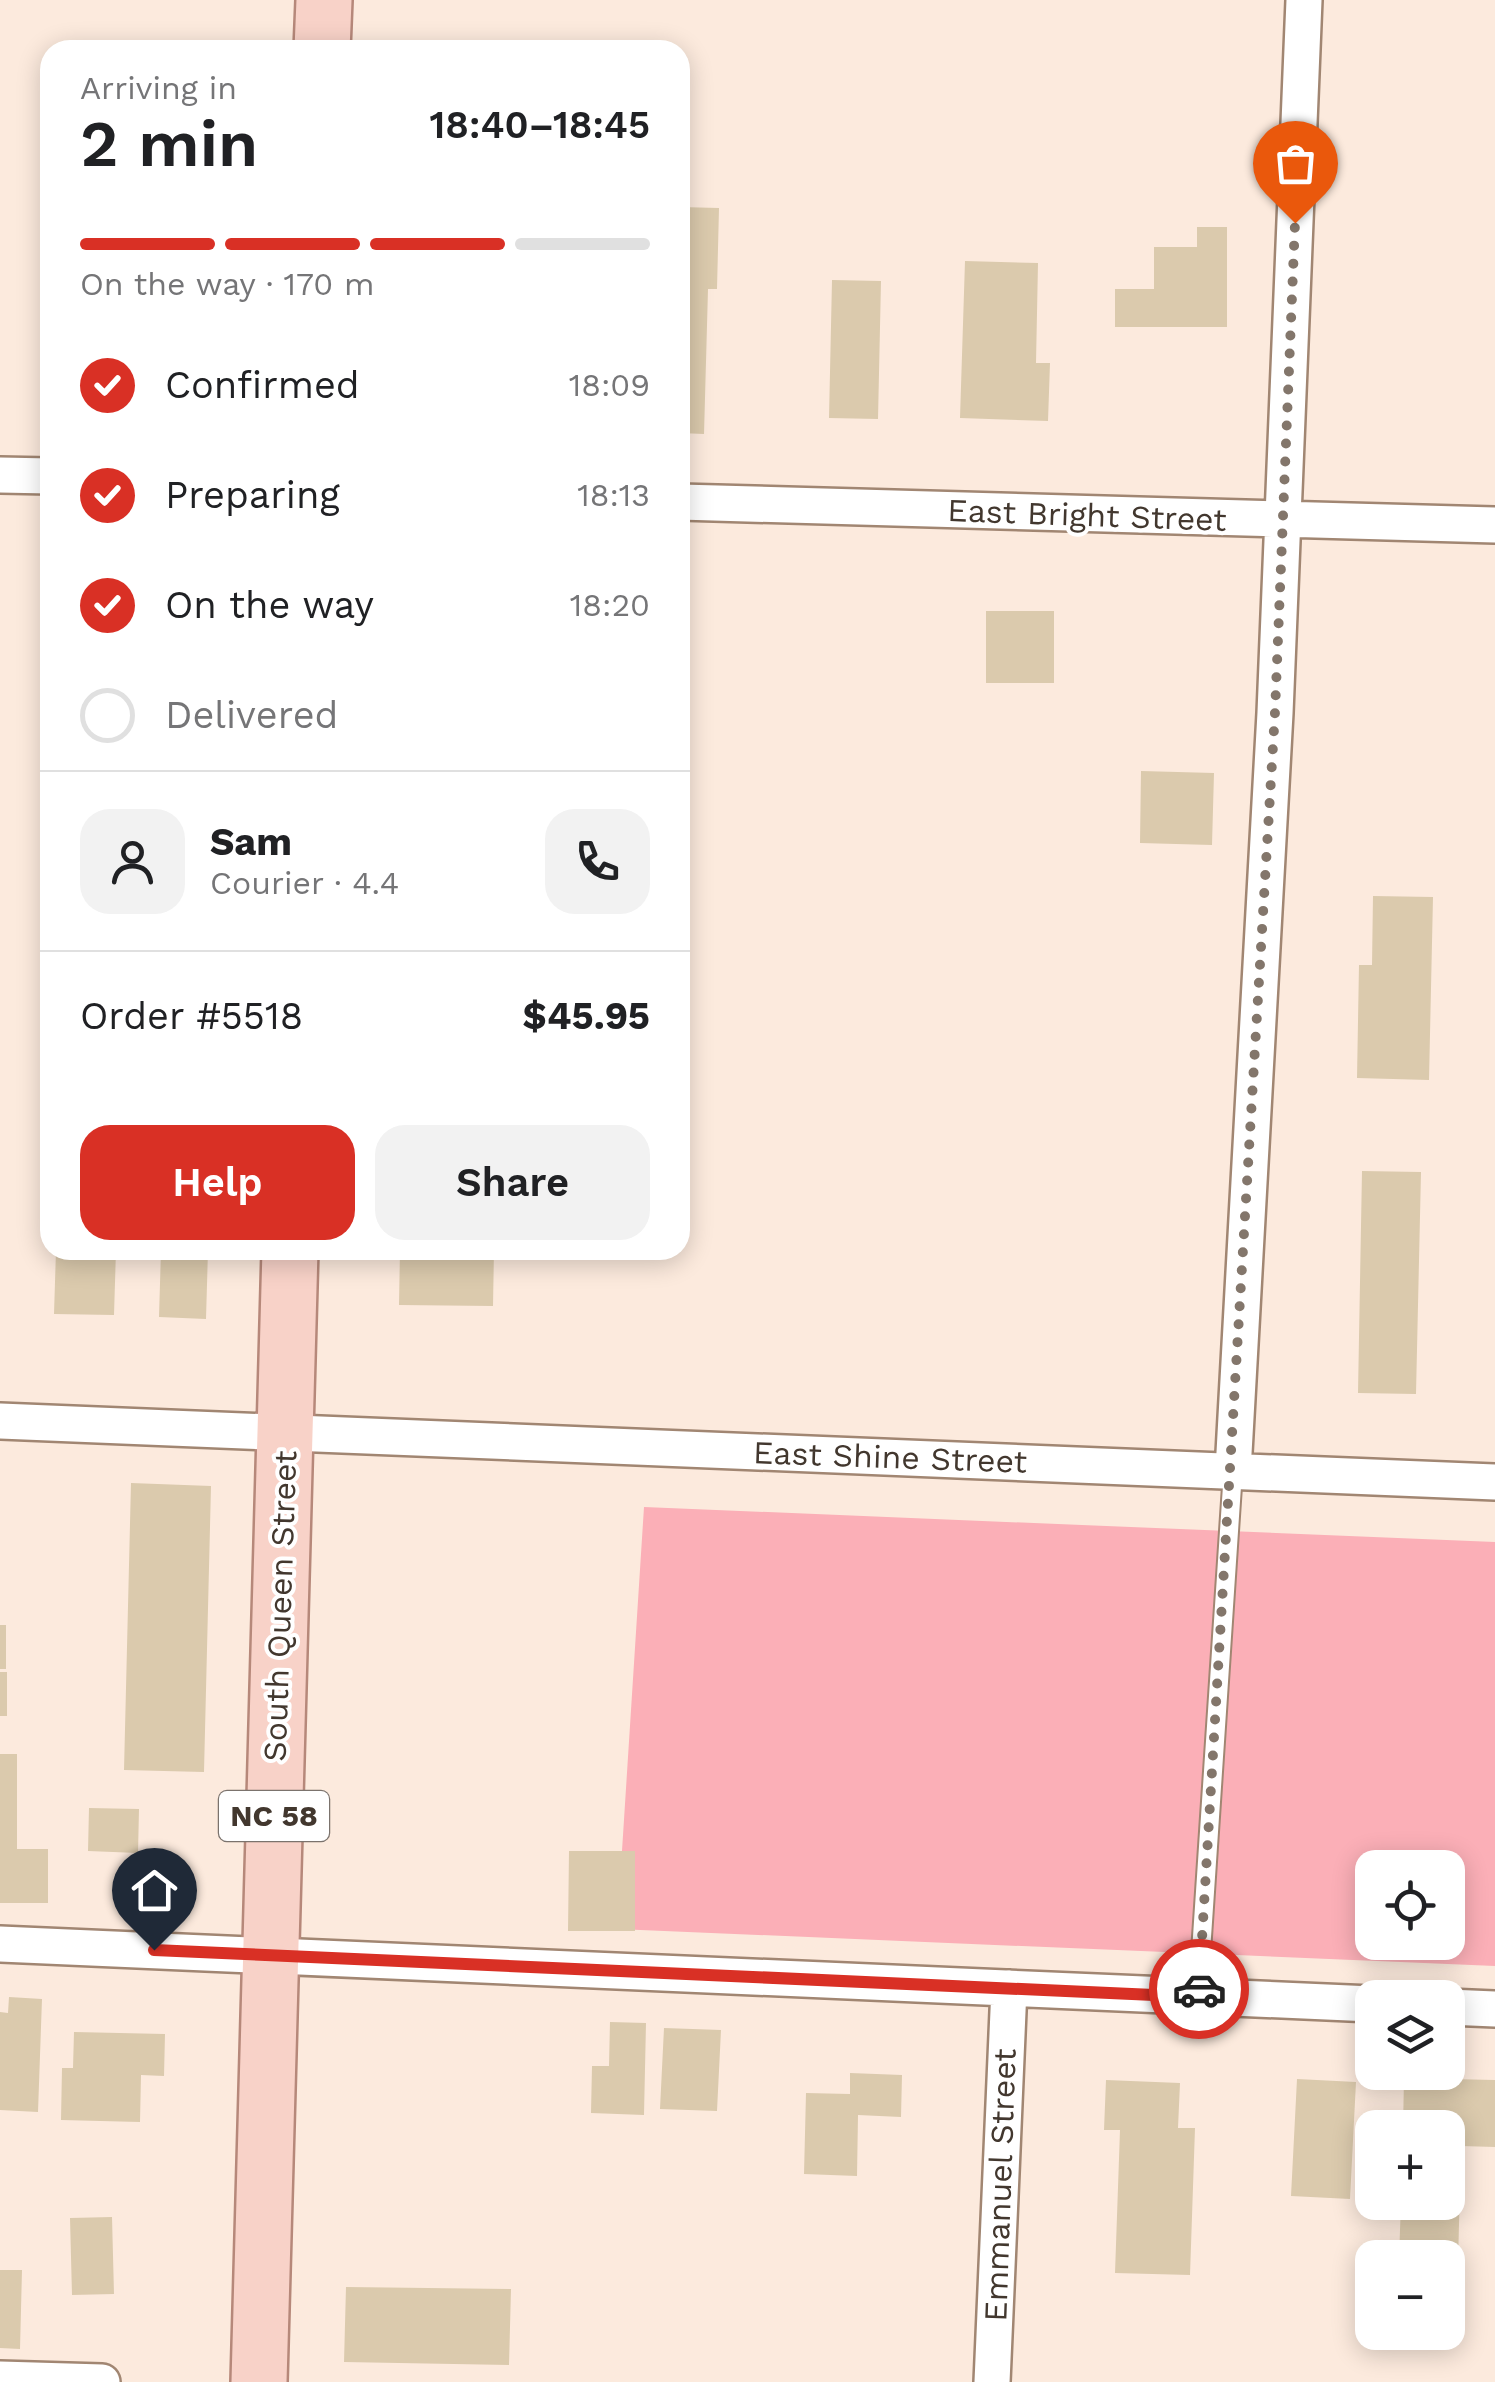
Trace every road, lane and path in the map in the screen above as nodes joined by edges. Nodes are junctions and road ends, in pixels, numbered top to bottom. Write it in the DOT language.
graph roads {
  1 [pos="324,0"];
  2 [pos="1304,0"];
  3 [pos="322,40"];
  4 [pos="0,474"];
  5 [pos="40,476"];
  6 [pos="690,502"];
  7 [pos="1282,520"];
  8 [pos="1495,525"];
  9 [pos="290,1260"];
  10 [pos="0,1420"];
  11 [pos="285,1432"];
  12 [pos="1233,1471"];
  13 [pos="1495,1482"];
  14 [pos="0,1944"];
  15 [pos="270,1955"];
  16 [pos="1009,1988"];
  17 [pos="1198,1997"];
  18 [pos="1355,2003"];
  19 [pos="1465,2008"];
  20 [pos="1495,2009"];
  21 [pos="0,2380"];
  22 [pos="102,2382"];
  23 [pos="258,2382"];
  24 [pos="992,2382"];
  1 -- 3 [label="main road"];
  2 -- 7 [label="street"];
  4 -- 5 [label="street"];
  6 -- 7 [label="street, East Bright Street"];
  7 -- 8 [label="street, East Bright Street"];
  7 -- 12 [label="street"];
  9 -- 11 [label="main road, South Queen Street / NC 58"];
  10 -- 11 [label="street, East Shine Street"];
  11 -- 12 [label="street, East Shine Street"];
  11 -- 15 [label="main road, South Queen Street / NC 58"];
  12 -- 13 [label="street, East Shine Street"];
  12 -- 17 [label="lane"];
  14 -- 15 [label="street"];
  15 -- 16 [label="street"];
  15 -- 23 [label="main road, South Queen Street / NC 58"];
  16 -- 17 [label="street"];
  16 -- 24 [label="street, Emmanuel Street"];
  17 -- 18 [label="street"];
  19 -- 20 [label="street"];
  21 -- 22 [label="street"];
}
